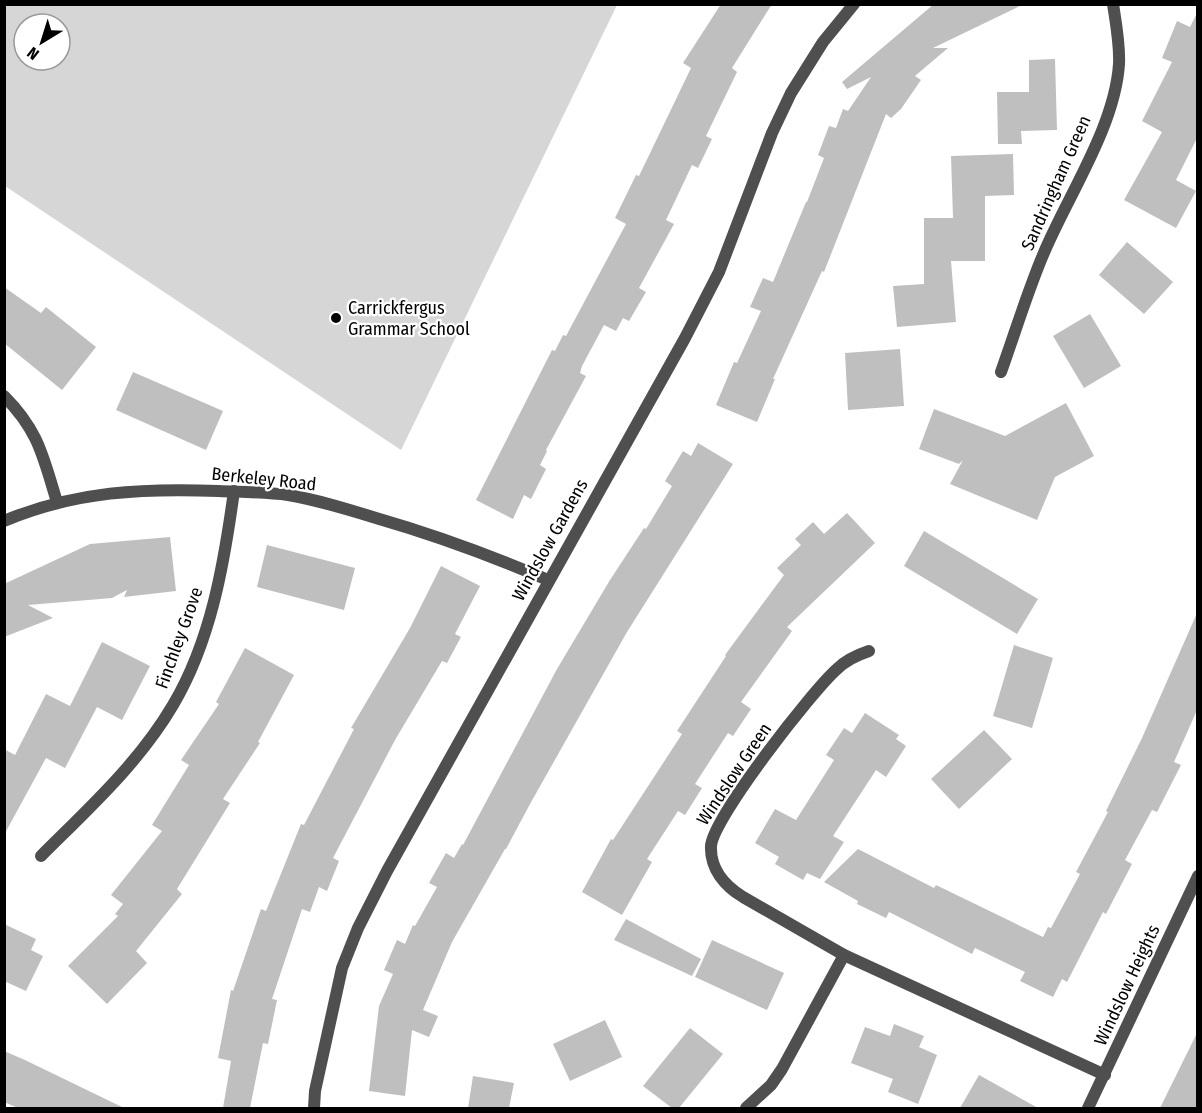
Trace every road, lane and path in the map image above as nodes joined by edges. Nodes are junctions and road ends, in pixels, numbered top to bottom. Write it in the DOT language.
graph roads {
  1 [pos="855,4"];
  2 [pos="1113,4"];
  3 [pos="1000,372"];
  4 [pos="4,396"];
  5 [pos="234,491"];
  6 [pos="57,502"];
  7 [pos="4,521"];
  8 [pos="548,580"];
  9 [pos="869,651"];
  10 [pos="41,856"];
  11 [pos="1197,876"];
  12 [pos="844,956"];
  13 [pos="1105,1075"];
  14 [pos="314,1108"];
  15 [pos="746,1108"];
  16 [pos="1088,1108"];
  1 -- 8 [label="street, Windslow Gardens"];
  2 -- 3 [label="street, Sandringham Green"];
  4 -- 6 [label="street"];
  5 -- 6 [label="street, Berkeley Road"];
  5 -- 8 [label="street, Berkeley Road"];
  5 -- 10 [label="street, Finchley Grove"];
  6 -- 7 [label="street, Berkeley Road"];
  8 -- 14 [label="street, Windslow Gardens"];
  9 -- 12 [label="street, Windslow Green"];
  11 -- 13 [label="street, Windslow Heights"];
  12 -- 13 [label="street, Windslow Green"];
  12 -- 15 [label="street"];
  13 -- 16 [label="street, Windslow Heights"];
}
